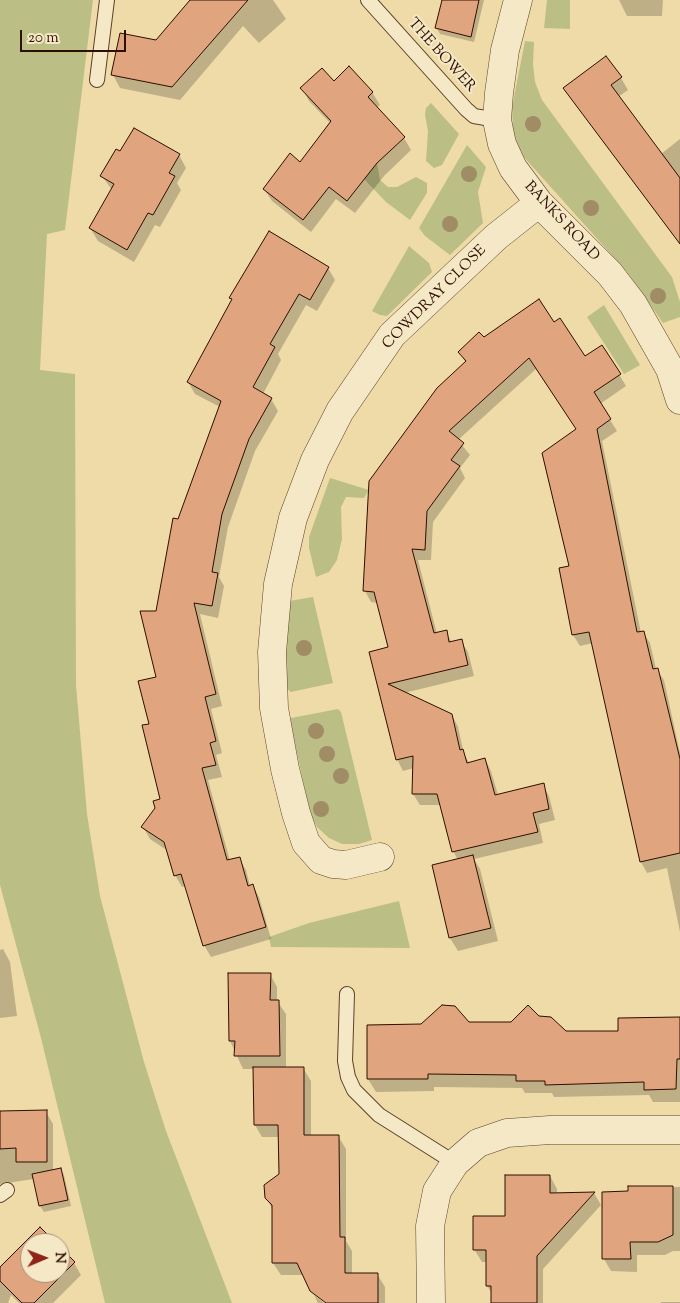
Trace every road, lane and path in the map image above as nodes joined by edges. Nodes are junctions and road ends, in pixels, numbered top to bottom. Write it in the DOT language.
graph roads {
  1 [pos="106,0"];
  2 [pos="368,0"];
  3 [pos="518,0"];
  4 [pos="97,80"];
  5 [pos="497,120"];
  6 [pos="539,203"];
  7 [pos="680,400"];
  8 [pos="380,857"];
  9 [pos="347,994"];
  10 [pos="680,1130"];
  11 [pos="455,1162"];
  12 [pos="431,1303"];
  1 -- 4 [label="lane"];
  2 -- 5 [label="lane, THE BOWER"];
  3 -- 5 [label="street, BANKS ROAD"];
  5 -- 6 [label="street, BANKS ROAD"];
  6 -- 7 [label="street, BANKS ROAD"];
  6 -- 8 [label="street, COWDRAY CLOSE"];
  9 -- 11 [label="lane"];
  10 -- 11 [label="street"];
  11 -- 12 [label="street"];
}
